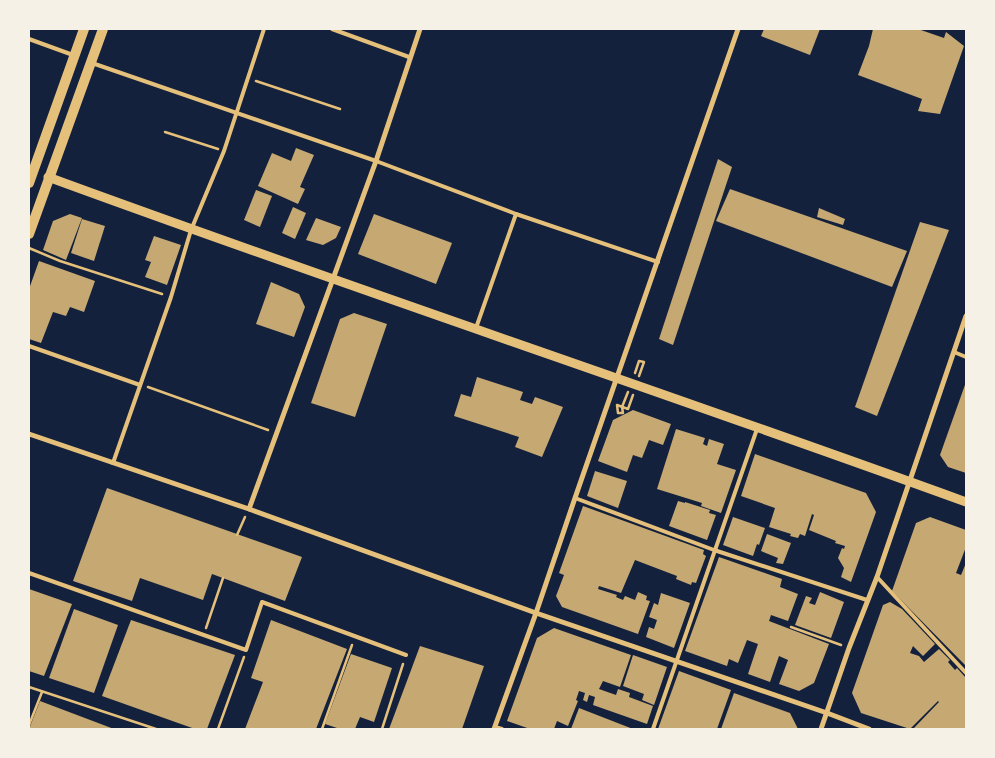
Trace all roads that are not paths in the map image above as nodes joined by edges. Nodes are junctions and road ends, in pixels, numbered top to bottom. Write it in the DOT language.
graph roads {
  1 [pos="84,29"];
  2 [pos="103,29"];
  3 [pos="264,29"];
  4 [pos="332,29"];
  5 [pos="420,29"];
  6 [pos="738,29"];
  7 [pos="29,39"];
  8 [pos="75,56"];
  9 [pos="410,57"];
  10 [pos="90,62"];
  11 [pos="236,114"];
  12 [pos="376,161"];
  13 [pos="31,171"];
  14 [pos="48,178"];
  15 [pos="29,183"];
  16 [pos="516,214"];
  17 [pos="192,230"];
  18 [pos="29,234"];
  19 [pos="658,262"];
  20 [pos="334,279"];
  21 [pos="966,316"];
  22 [pos="476,328"];
  23 [pos="29,346"];
  24 [pos="954,352"];
  25 [pos="966,357"];
  26 [pos="617,378"];
  27 [pos="140,384"];
  28 [pos="758,427"];
  29 [pos="29,434"];
  30 [pos="113,463"];
  31 [pos="909,481"];
  32 [pos="575,498"];
  33 [pos="966,502"];
  34 [pos="249,509"];
  35 [pos="714,550"];
  36 [pos="29,573"];
  37 [pos="877,577"];
  38 [pos="867,600"];
  39 [pos="536,613"];
  40 [pos="406,655"];
  41 [pos="676,661"];
  42 [pos="966,673"];
  43 [pos="827,713"];
  44 [pos="494,728"];
  45 [pos="502,729"];
  46 [pos="653,729"];
  47 [pos="821,729"];
  48 [pos="869,729"];
  1 -- 8 [label="main road"];
  2 -- 10 [label="main road"];
  3 -- 11 [label="lane"];
  4 -- 9 [label="lane"];
  5 -- 9 [label="street"];
  6 -- 19 [label="street"];
  7 -- 8 [label="lane"];
  8 -- 13 [label="main road"];
  9 -- 12 [label="street"];
  10 -- 11 [label="lane"];
  10 -- 14 [label="main road"];
  11 -- 12 [label="lane"];
  11 -- 17 [label="lane"];
  12 -- 16 [label="lane"];
  12 -- 20 [label="street"];
  13 -- 14 [label="main road"];
  13 -- 15 [label="main road"];
  14 -- 17 [label="street"];
  14 -- 18 [label="main road"];
  16 -- 19 [label="lane"];
  16 -- 22 [label="lane"];
  17 -- 20 [label="street"];
  17 -- 27 [label="lane"];
  19 -- 26 [label="street"];
  20 -- 22 [label="street"];
  20 -- 34 [label="street"];
  21 -- 24 [label="street"];
  22 -- 26 [label="street"];
  23 -- 27 [label="lane"];
  24 -- 25 [label="lane"];
  24 -- 31 [label="street"];
  26 -- 28 [label="street"];
  26 -- 32 [label="street"];
  27 -- 30 [label="lane"];
  28 -- 31 [label="street"];
  28 -- 35 [label="lane"];
  29 -- 30 [label="street"];
  30 -- 34 [label="street"];
  31 -- 33 [label="street"];
  31 -- 37 [label="street"];
  32 -- 35 [label="lane"];
  32 -- 39 [label="street"];
  34 -- 39 [label="street"];
  35 -- 38 [label="lane"];
  35 -- 41 [label="lane"];
  36 -- 40 [label="lane"];
  37 -- 38 [label="street"];
  37 -- 42 [label="lane"];
  38 -- 43 [label="street"];
  39 -- 41 [label="street"];
  39 -- 44 [label="street"];
  41 -- 43 [label="street"];
  41 -- 46 [label="lane"];
  43 -- 47 [label="street"];
  43 -- 48 [label="street"];
  44 -- 45 [label="lane"];
}
